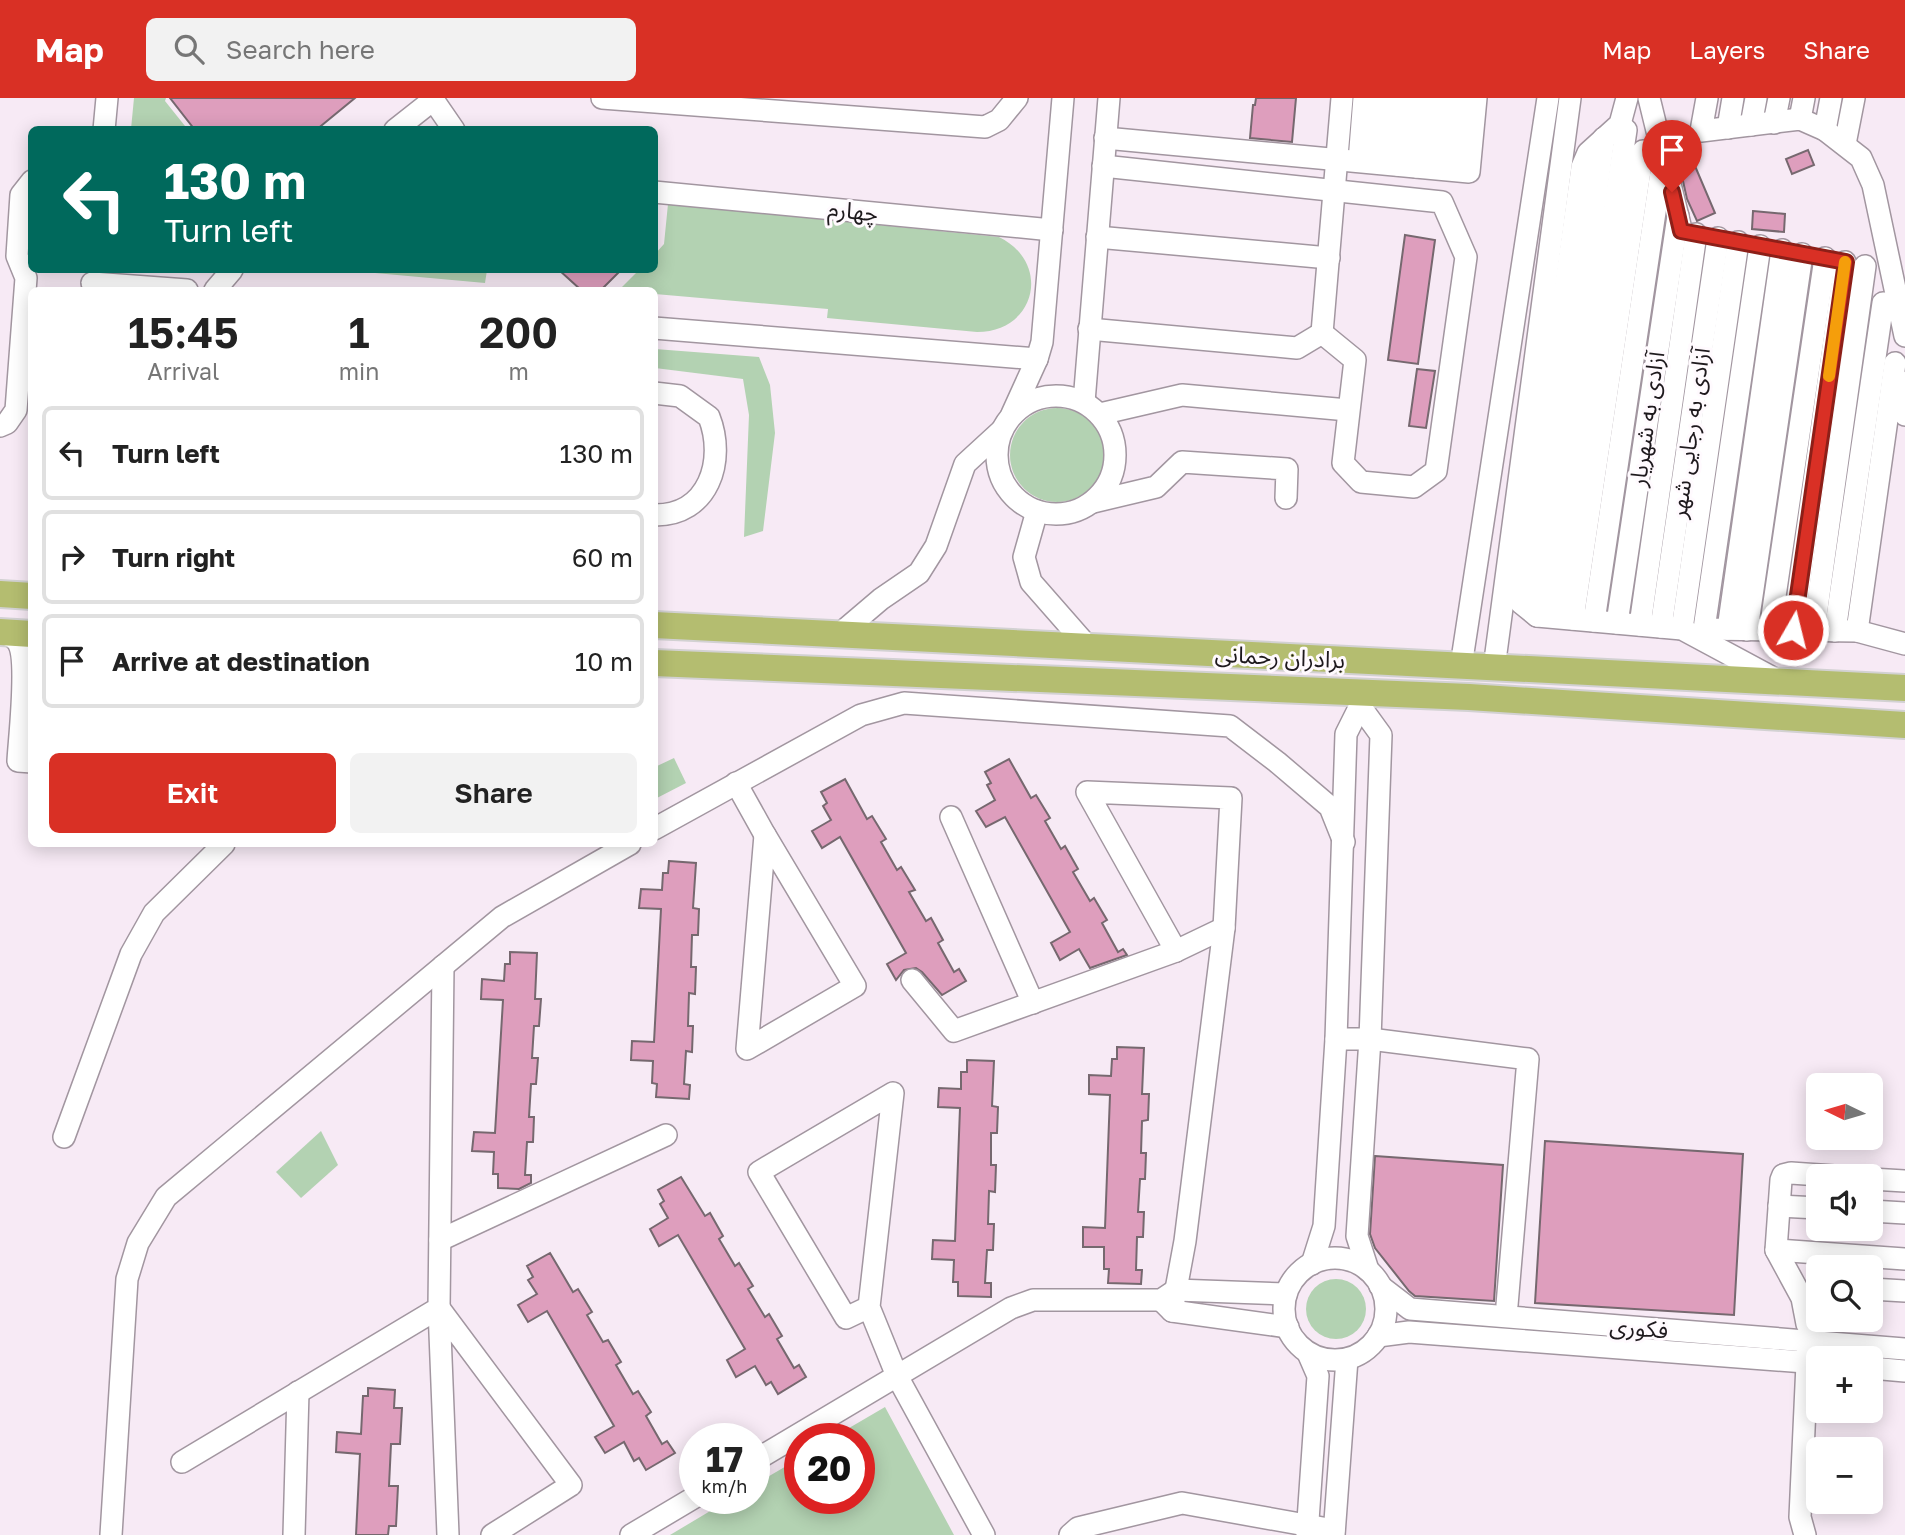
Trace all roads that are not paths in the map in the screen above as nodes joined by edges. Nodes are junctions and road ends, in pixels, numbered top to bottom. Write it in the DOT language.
graph roads {
  1 [pos="107,98"];
  2 [pos="602,98"];
  3 [pos="1017,98"];
  4 [pos="1063,98"];
  5 [pos="1109,98"];
  6 [pos="1118,98"];
  7 [pos="1342,98"];
  8 [pos="1364,98"];
  9 [pos="1383,98"];
  10 [pos="1402,98"];
  11 [pos="1421,98"];
  12 [pos="1440,98"];
  13 [pos="1459,98"];
  14 [pos="1476,98"];
  15 [pos="1548,98"];
  16 [pos="1570,98"];
  17 [pos="1627,98"];
  18 [pos="1649,98"];
  19 [pos="1707,98"];
  20 [pos="1733,98"];
  21 [pos="1756,98"];
  22 [pos="1779,98"];
  23 [pos="1804,98"];
  24 [pos="1831,98"];
  25 [pos="1854,98"];
  26 [pos="432,99"];
  27 [pos="1800,119"];
  28 [pos="1774,123"];
  29 [pos="1751,125"];
  30 [pos="104,126"];
  31 [pos="401,126"];
  32 [pos="451,126"];
  33 [pos="1728,128"];
  34 [pos="1106,130"];
  35 [pos="1825,130"];
  36 [pos="1617,131"];
  37 [pos="1845,144"];
  38 [pos="1643,151"];
  39 [pos="1337,159"];
  40 [pos="1103,166"];
  41 [pos="1415,167"];
  42 [pos="1663,170"];
  43 [pos="28,186"];
  44 [pos="1334,190"];
  45 [pos="658,191"];
  46 [pos="1879,211"];
  47 [pos="1685,227"];
  48 [pos="1052,230"];
  49 [pos="1097,237"];
  50 [pos="1728,240"];
  51 [pos="1760,246"];
  52 [pos="1792,252"];
  53 [pos="1329,258"];
  54 [pos="1853,264"];
  55 [pos="229,273"];
  56 [pos="92,281"];
  57 [pos="155,287"];
  58 [pos="218,287"];
  59 [pos="1883,303"];
  60 [pos="658,328"];
  61 [pos="1089,329"];
  62 [pos="1322,333"];
  63 [pos="1905,336"];
  64 [pos="1037,359"];
  65 [pos="1895,363"];
  66 [pos="658,393"];
  67 [pos="1092,408"];
  68 [pos="1348,410"];
  69 [pos="1905,415"];
  70 [pos="1007,423"];
  71 [pos="0,426"];
  72 [pos="1286,498"];
  73 [pos="1093,502"];
  74 [pos="1037,511"];
  75 [pos="658,513"];
  76 [pos="0,594"];
  77 [pos="28,596"];
  78 [pos="1554,617"];
  79 [pos="1594,621"];
  80 [pos="1617,623"];
  81 [pos="658,625"];
  82 [pos="1661,627"];
  83 [pos="1737,629"];
  84 [pos="1770,630"];
  85 [pos="1814,630"];
  86 [pos="1857,631"];
  87 [pos="0,632"];
  88 [pos="841,633"];
  89 [pos="28,634"];
  90 [pos="1905,644"];
  91 [pos="1088,647"];
  92 [pos="658,663"];
  93 [pos="1461,666"];
  94 [pos="1494,668"];
  95 [pos="1779,681"];
  96 [pos="1905,688"];
  97 [pos="1360,700"];
  98 [pos="1905,725"];
  99 [pos="28,762"];
  100 [pos="1344,781"];
  101 [pos="736,783"];
  102 [pos="1378,783"];
  103 [pos="951,817"];
  104 [pos="658,827"];
  105 [pos="765,835"];
  106 [pos="1344,842"];
  107 [pos="221,847"];
  108 [pos="625,847"];
  109 [pos="1224,928"];
  110 [pos="1176,951"];
  111 [pos="443,966"];
  112 [pos="912,980"];
  113 [pos="1033,1003"];
  114 [pos="1336,1039"];
  115 [pos="1370,1039"];
  116 [pos="666,1135"];
  117 [pos="64,1137"];
  118 [pos="1806,1174"];
  119 [pos="1883,1180"];
  120 [pos="1905,1181"];
  121 [pos="1779,1206"];
  122 [pos="1806,1208"];
  123 [pos="1883,1212"];
  124 [pos="1905,1213"];
  125 [pos="440,1240"];
  126 [pos="1776,1250"];
  127 [pos="1905,1259"];
  128 [pos="1312,1264"];
  129 [pos="1374,1278"];
  130 [pos="1883,1290"];
  131 [pos="1905,1291"];
  132 [pos="1286,1294"];
  133 [pos="1170,1300"];
  134 [pos="1507,1305"];
  135 [pos="869,1307"];
  136 [pos="439,1308"];
  137 [pos="1287,1327"];
  138 [pos="1378,1336"];
  139 [pos="1812,1341"];
  140 [pos="1905,1349"];
  141 [pos="1308,1353"];
  142 [pos="1347,1359"];
  143 [pos="1883,1369"];
  144 [pos="1905,1371"];
  145 [pos="897,1376"];
  146 [pos="299,1392"];
  147 [pos="770,1451"];
  148 [pos="182,1462"];
  149 [pos="679,1506"];
  150 [pos="1307,1530"];
  151 [pos="505,1532"];
  152 [pos="1334,1532"];
  153 [pos="111,1535"];
  154 [pos="294,1535"];
  155 [pos="448,1535"];
  156 [pos="631,1535"];
  157 [pos="985,1535"];
  158 [pos="1070,1535"];
  159 [pos="1805,1535"];
  1 -- 30 [label="street"];
  2 -- 3 [label="street"];
  4 -- 48 [label="street"];
  5 -- 34 [label="street"];
  6 -- 34 [label="street"];
  7 -- 39 [label="street"];
  8 -- 41 [label="street"];
  9 -- 41 [label="street"];
  10 -- 41 [label="street"];
  11 -- 41 [label="street"];
  12 -- 41 [label="street"];
  13 -- 41 [label="street"];
  14 -- 41 [label="street"];
  15 -- 93 [label="street"];
  16 -- 94 [label="street"];
  17 -- 36 [label="street"];
  18 -- 42 [label="street"];
  19 -- 33 [label="street"];
  20 -- 33 [label="street"];
  21 -- 29 [label="street"];
  22 -- 28 [label="street"];
  23 -- 27 [label="street"];
  24 -- 35 [label="street"];
  25 -- 37 [label="street"];
  26 -- 31 [label="street"];
  26 -- 32 [label="street"];
  27 -- 28 [label="street"];
  27 -- 35 [label="street"];
  28 -- 29 [label="street"];
  29 -- 33 [label="street"];
  34 -- 39 [label="street"];
  34 -- 40 [label="street"];
  35 -- 37 [label="street"];
  36 -- 38 [label="street"];
  36 -- 78 [label="street"];
  37 -- 46 [label="street"];
  38 -- 42 [label="street"];
  38 -- 78 [label="street"];
  39 -- 41 [label="street"];
  39 -- 44 [label="street"];
  40 -- 44 [label="street"];
  40 -- 49 [label="street"];
  42 -- 47 [label="street"];
  42 -- 79 [label="street"];
  43 -- 71 [label="street"];
  44 -- 53 [label="street"];
  44 -- 68 [label="street"];
  45 -- 48 [label="street, چهارم"];
  46 -- 54 [label="street"];
  46 -- 63 [label="street"];
  47 -- 50 [label="street"];
  47 -- 80 [label="street, آزادی به شهریار"];
  47 -- 82 [label="street"];
  48 -- 64 [label="street"];
  49 -- 53 [label="street"];
  49 -- 61 [label="street"];
  50 -- 51 [label="street"];
  50 -- 82 [label="street, آزادی به رجایی شهر"];
  51 -- 52 [label="street"];
  51 -- 83 [label="street"];
  52 -- 54 [label="street"];
  52 -- 83 [label="street"];
  53 -- 62 [label="street"];
  54 -- 59 [label="street"];
  54 -- 84 [label="street"];
  54 -- 85 [label="street"];
  55 -- 58 [label="street"];
  56 -- 57 [label="street"];
  59 -- 65 [label="street"];
  59 -- 85 [label="street"];
  60 -- 64 [label="street"];
  61 -- 62 [label="street"];
  61 -- 67 [label="street"];
  62 -- 68 [label="street"];
  64 -- 70 [label="street"];
  65 -- 69 [label="street"];
  65 -- 86 [label="street"];
  66 -- 75 [label="street"];
  67 -- 68 [label="street"];
  67 -- 70 [label="street"];
  67 -- 73 [label="street"];
  70 -- 74 [label="street"];
  70 -- 88 [label="street"];
  72 -- 73 [label="street"];
  73 -- 74 [label="street"];
  74 -- 91 [label="street"];
  76 -- 77 [label="main road"];
  78 -- 79 [label="street"];
  79 -- 80 [label="street"];
  80 -- 82 [label="street"];
  81 -- 88 [label="main road, برادران رحمانی"];
  82 -- 95 [label="street"];
  83 -- 84 [label="street"];
  84 -- 85 [label="street"];
  85 -- 86 [label="street"];
  86 -- 90 [label="street"];
  87 -- 89 [label="main road"];
  87 -- 99 [label="street"];
  88 -- 91 [label="main road, برادران رحمانی"];
  91 -- 93 [label="main road, برادران رحمانی"];
  92 -- 97 [label="main road, برادران رحمانی"];
  93 -- 94 [label="main road, برادران رحمانی"];
  94 -- 95 [label="main road, برادران رحمانی"];
  95 -- 96 [label="main road, برادران رحمانی"];
  97 -- 98 [label="main road, برادران رحمانی"];
  97 -- 100 [label="street"];
  97 -- 102 [label="street"];
  100 -- 102 [label="street"];
  100 -- 106 [label="street"];
  101 -- 104 [label="street"];
  101 -- 105 [label="street"];
  101 -- 106 [label="street"];
  102 -- 115 [label="street"];
  103 -- 113 [label="street"];
  105 -- 105 [label="street"];
  106 -- 114 [label="street"];
  107 -- 117 [label="street"];
  108 -- 111 [label="street"];
  109 -- 110 [label="street"];
  109 -- 110 [label="street"];
  109 -- 133 [label="street"];
  110 -- 113 [label="street"];
  111 -- 125 [label="street"];
  111 -- 153 [label="street"];
  112 -- 113 [label="street"];
  114 -- 115 [label="street"];
  114 -- 128 [label="street"];
  115 -- 129 [label="street"];
  115 -- 134 [label="street"];
  116 -- 125 [label="street"];
  118 -- 121 [label="street"];
  119 -- 120 [label="street"];
  121 -- 122 [label="street"];
  121 -- 126 [label="street"];
  123 -- 124 [label="street"];
  125 -- 136 [label="street"];
  126 -- 127 [label="street"];
  126 -- 139 [label="street"];
  128 -- 129 [label="street"];
  128 -- 132 [label="street"];
  129 -- 138 [label="street"];
  129 -- 139 [label="street, فکوری"];
  130 -- 131 [label="street"];
  132 -- 133 [label="street"];
  132 -- 137 [label="street"];
  133 -- 137 [label="street"];
  133 -- 145 [label="street"];
  135 -- 135 [label="street"];
  135 -- 145 [label="street"];
  136 -- 146 [label="street"];
  136 -- 151 [label="street"];
  136 -- 155 [label="street"];
  137 -- 141 [label="street"];
  138 -- 139 [label="street, فکوری"];
  138 -- 142 [label="street"];
  139 -- 140 [label="street, فکوری"];
  139 -- 159 [label="street"];
  141 -- 142 [label="street"];
  141 -- 150 [label="street"];
  142 -- 152 [label="street"];
  143 -- 144 [label="street"];
  145 -- 147 [label="street"];
  145 -- 157 [label="street"];
  146 -- 148 [label="street"];
  146 -- 154 [label="street"];
  149 -- 156 [label="street"];
  150 -- 152 [label="street"];
  150 -- 158 [label="street"];
}
